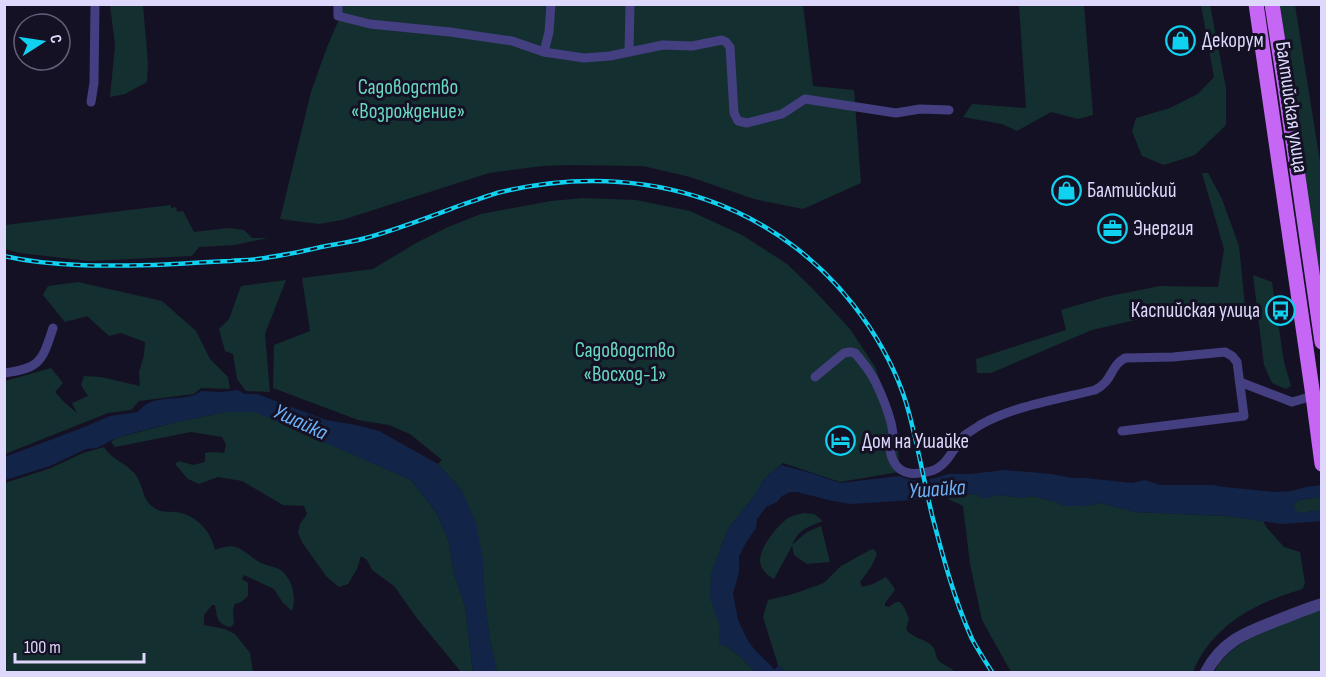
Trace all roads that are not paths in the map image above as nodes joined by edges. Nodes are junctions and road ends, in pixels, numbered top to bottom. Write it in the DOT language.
graph roads {
  1 [pos="95,4"];
  2 [pos="338,4"];
  3 [pos="550,4"];
  4 [pos="630,4"];
  5 [pos="1256,4"];
  6 [pos="1272,4"];
  7 [pos="544,52"];
  8 [pos="629,52"];
  9 [pos="91,102"];
  10 [pos="949,110"];
  11 [pos="53,328"];
  12 [pos="1322,342"];
  13 [pos="4,374"];
  14 [pos="815,377"];
  15 [pos="1240,382"];
  16 [pos="1313,396"];
  17 [pos="1122,431"];
  18 [pos="1322,464"];
  19 [pos="1322,604"];
  20 [pos="1206,672"];
  1 -- 9 [label="street"];
  2 -- 7 [label="street"];
  3 -- 7 [label="street"];
  4 -- 8 [label="street"];
  5 -- 16 [label="main road, Балтийская улица"];
  6 -- 12 [label="main road, Балтийская улица"];
  7 -- 8 [label="street"];
  8 -- 10 [label="street"];
  11 -- 13 [label="street"];
  14 -- 15 [label="street"];
  15 -- 16 [label="street"];
  15 -- 17 [label="street"];
  16 -- 18 [label="main road, Балтийская улица"];
  19 -- 20 [label="street"];
}
